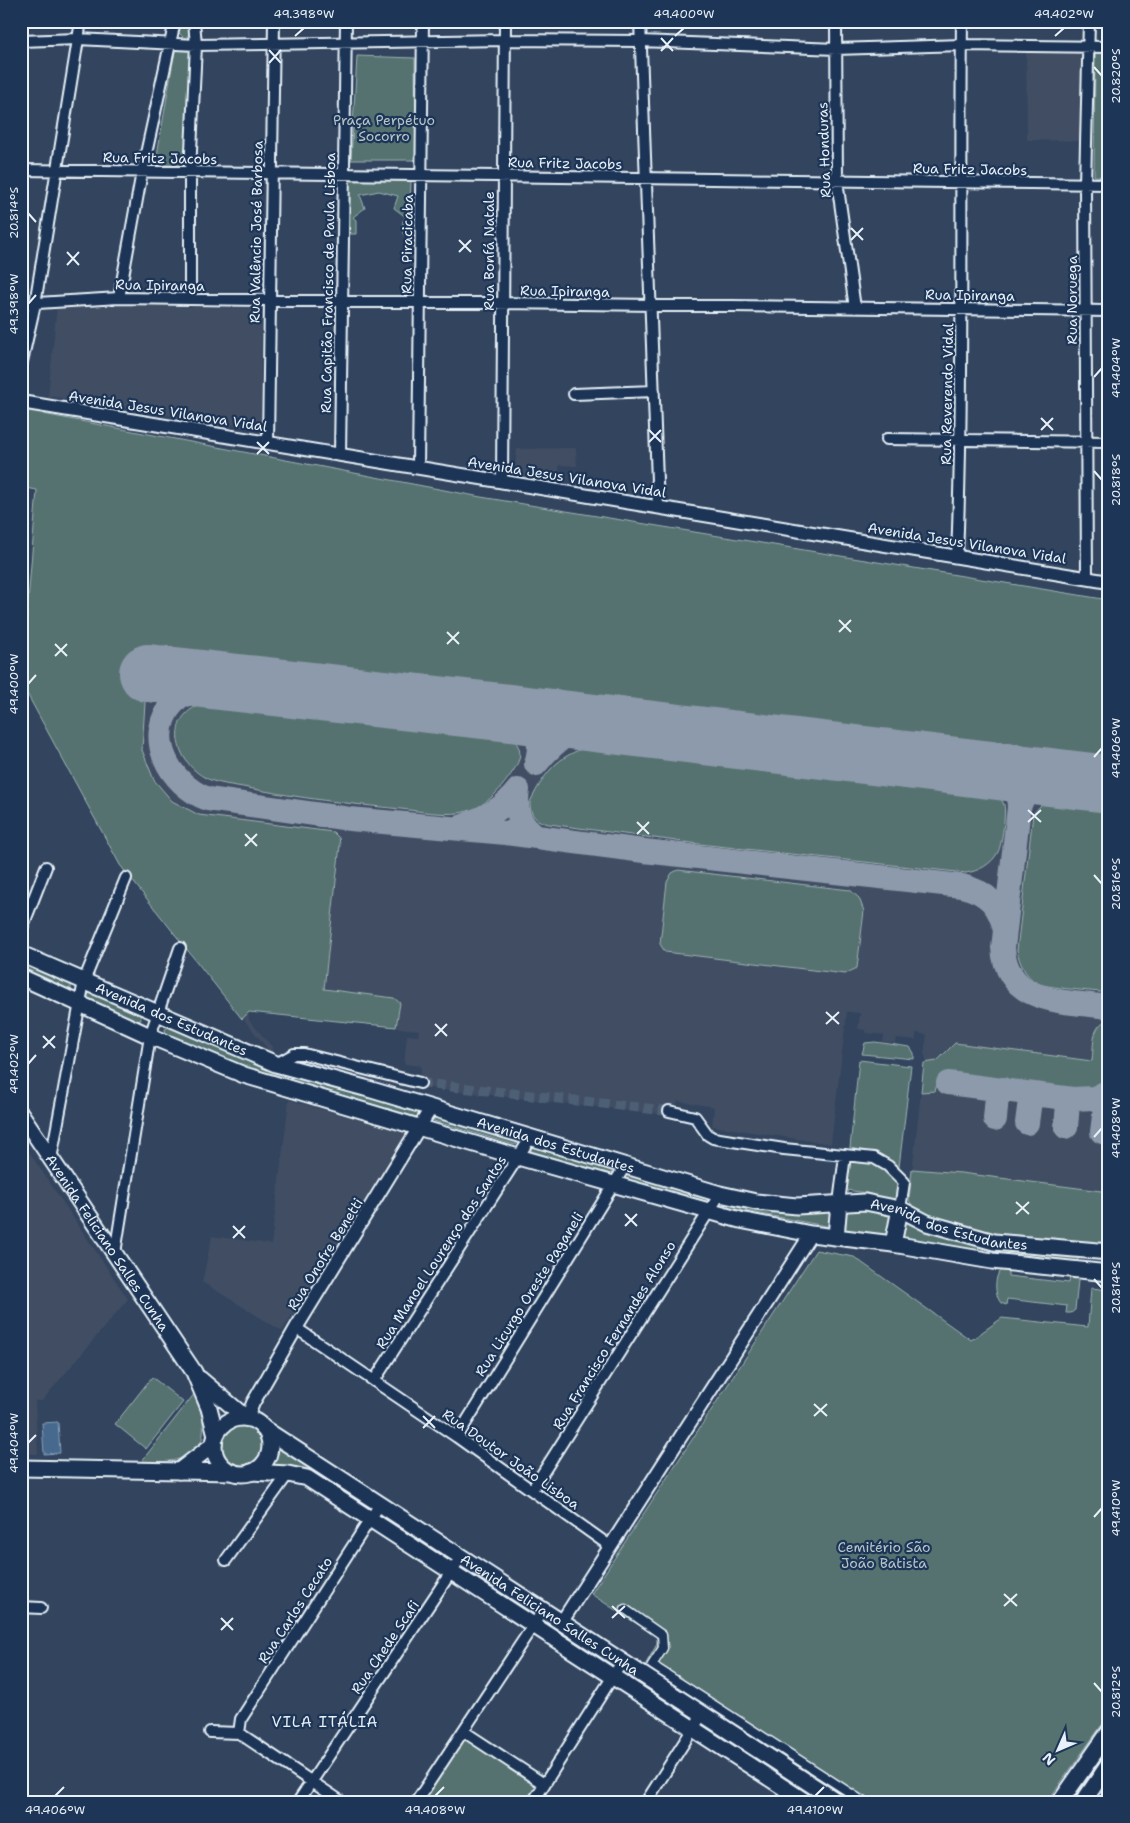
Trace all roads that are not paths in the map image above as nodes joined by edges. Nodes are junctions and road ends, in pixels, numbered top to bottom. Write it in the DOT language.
graph roads {
  1 [pos="81,21"];
  2 [pos="175,21"];
  3 [pos="194,21"];
  4 [pos="274,21"];
  5 [pos="346,21"];
  6 [pos="423,21"];
  7 [pos="504,21"];
  8 [pos="640,21"];
  9 [pos="836,21"];
  10 [pos="962,21"];
  11 [pos="1089,21"];
  12 [pos="78,40"];
  13 [pos="504,40"];
  14 [pos="641,41"];
  15 [pos="21,42"];
  16 [pos="423,43"];
  17 [pos="274,44"];
  18 [pos="345,44"];
  19 [pos="170,45"];
  20 [pos="196,45"];
  21 [pos="962,45"];
  22 [pos="1089,47"];
  23 [pos="1109,47"];
  24 [pos="836,49"];
  25 [pos="21,170"];
  26 [pos="56,170"];
  27 [pos="142,172"];
  28 [pos="190,172"];
  29 [pos="271,173"];
  30 [pos="343,174"];
  31 [pos="422,175"];
  32 [pos="503,176"];
  33 [pos="646,178"];
  34 [pos="837,181"];
  35 [pos="960,182"];
  36 [pos="1085,184"];
  37 [pos="1109,184"];
  38 [pos="119,298"];
  39 [pos="190,299"];
  40 [pos="269,301"];
  41 [pos="342,302"];
  42 [pos="420,303"];
  43 [pos="21,304"];
  44 [pos="35,304"];
  45 [pos="502,304"];
  46 [pos="650,305"];
  47 [pos="855,308"];
  48 [pos="962,309"];
  49 [pos="1086,310"];
  50 [pos="1109,311"];
  51 [pos="21,366"];
  52 [pos="654,390"];
  53 [pos="574,394"];
  54 [pos="21,402"];
  55 [pos="887,440"];
  56 [pos="962,440"];
  57 [pos="1086,442"];
  58 [pos="1109,442"];
  59 [pos="268,443"];
  60 [pos="340,455"];
  61 [pos="418,468"];
  62 [pos="502,482"];
  63 [pos="658,508"];
  64 [pos="956,557"];
  65 [pos="1087,578"];
  66 [pos="1109,582"];
  67 [pos="46,868"];
  68 [pos="126,878"];
  69 [pos="21,931"];
  70 [pos="180,948"];
  71 [pos="21,954"];
  72 [pos="21,977"];
  73 [pos="84,981"];
  74 [pos="79,1004"];
  75 [pos="156,1014"];
  76 [pos="150,1036"];
  77 [pos="276,1064"];
  78 [pos="420,1083"];
  79 [pos="431,1108"];
  80 [pos="670,1111"];
  81 [pos="21,1114"];
  82 [pos="421,1128"];
  83 [pos="531,1138"];
  84 [pos="845,1155"];
  85 [pos="518,1157"];
  86 [pos="51,1159"];
  87 [pos="625,1166"];
  88 [pos="614,1183"];
  89 [pos="720,1194"];
  90 [pos="839,1203"];
  91 [pos="900,1209"];
  92 [pos="709,1211"];
  93 [pos="811,1234"];
  94 [pos="836,1237"];
  95 [pos="994,1242"];
  96 [pos="893,1244"];
  97 [pos="1084,1250"];
  98 [pos="1109,1252"];
  99 [pos="115,1253"];
  100 [pos="992,1261"];
  101 [pos="1082,1270"];
  102 [pos="1109,1273"];
  103 [pos="296,1328"];
  104 [pos="194,1372"];
  105 [pos="374,1381"];
  106 [pos="247,1418"];
  107 [pos="263,1428"];
  108 [pos="457,1437"];
  109 [pos="215,1439"];
  110 [pos="21,1468"];
  111 [pos="179,1471"];
  112 [pos="233,1472"];
  113 [pos="251,1472"];
  114 [pos="288,1474"];
  115 [pos="532,1490"];
  116 [pos="380,1504"];
  117 [pos="370,1520"];
  118 [pos="610,1546"];
  119 [pos="461,1557"];
  120 [pos="226,1560"];
  121 [pos="451,1572"];
  122 [pos="21,1607"];
  123 [pos="41,1608"];
  124 [pos="625,1609"];
  125 [pos="542,1612"];
  126 [pos="561,1623"];
  127 [pos="533,1626"];
  128 [pos="622,1662"];
  129 [pos="614,1677"];
  130 [pos="703,1713"];
  131 [pos="694,1728"];
  132 [pos="463,1731"];
  133 [pos="210,1732"];
  134 [pos="1109,1732"];
  135 [pos="239,1734"];
  136 [pos="1109,1764"];
  137 [pos="312,1782"];
  138 [pos="544,1784"];
  139 [pos="298,1802"];
  140 [pos="342,1802"];
  141 [pos="416,1802"];
  142 [pos="533,1802"];
  143 [pos="646,1802"];
  144 [pos="806,1802"];
  145 [pos="838,1802"];
  146 [pos="864,1802"];
  147 [pos="1060,1802"];
  148 [pos="1082,1802"];
  1 -- 12 [label="street"];
  2 -- 19 [label="street"];
  3 -- 20 [label="street"];
  4 -- 17 [label="street, Rua Valêncio José Barbosa"];
  5 -- 18 [label="street, Rua Capitão Francisco de Paula Lisboa"];
  6 -- 16 [label="street, Rua Piracicaba"];
  7 -- 13 [label="street, Rua Bonfá Natale"];
  8 -- 14 [label="street"];
  9 -- 24 [label="street, Rua Honduras"];
  10 -- 21 [label="street, Rua Reverendo Vidal"];
  11 -- 22 [label="street, Rua Noruega"];
  12 -- 15 [label="street"];
  12 -- 19 [label="street"];
  12 -- 26 [label="street"];
  13 -- 14 [label="street"];
  13 -- 16 [label="street"];
  13 -- 32 [label="street, Rua Bonfá Natale"];
  14 -- 24 [label="street"];
  14 -- 33 [label="street"];
  16 -- 18 [label="street"];
  16 -- 31 [label="street, Rua Piracicaba"];
  17 -- 18 [label="street"];
  17 -- 20 [label="street"];
  17 -- 29 [label="street, Rua Valêncio José Barbosa"];
  18 -- 30 [label="street, Rua Capitão Francisco de Paula Lisboa"];
  19 -- 20 [label="street"];
  19 -- 27 [label="street"];
  20 -- 28 [label="street"];
  21 -- 22 [label="street"];
  21 -- 24 [label="street"];
  21 -- 35 [label="street, Rua Reverendo Vidal"];
  22 -- 23 [label="street"];
  22 -- 36 [label="street, Rua Noruega"];
  24 -- 34 [label="street, Rua Honduras"];
  25 -- 26 [label="street, Rua Fritz Jacobs"];
  26 -- 27 [label="street, Rua Fritz Jacobs"];
  26 -- 44 [label="street"];
  27 -- 28 [label="street, Rua Fritz Jacobs"];
  27 -- 38 [label="street"];
  28 -- 29 [label="street, Rua Fritz Jacobs"];
  28 -- 39 [label="street"];
  29 -- 30 [label="street, Rua Fritz Jacobs"];
  29 -- 40 [label="street, Rua Valêncio José Barbosa"];
  30 -- 31 [label="street, Rua Fritz Jacobs"];
  30 -- 41 [label="street, Rua Capitão Francisco de Paula Lisboa"];
  31 -- 32 [label="street, Rua Fritz Jacobs"];
  31 -- 42 [label="street, Rua Piracicaba"];
  32 -- 33 [label="street, Rua Fritz Jacobs"];
  32 -- 45 [label="street, Rua Bonfá Natale"];
  33 -- 34 [label="street, Rua Fritz Jacobs"];
  33 -- 46 [label="street"];
  34 -- 35 [label="street, Rua Fritz Jacobs"];
  34 -- 47 [label="street, Rua Honduras"];
  35 -- 36 [label="street, Rua Fritz Jacobs"];
  35 -- 48 [label="street, Rua Reverendo Vidal"];
  36 -- 37 [label="street, Rua Fritz Jacobs"];
  36 -- 49 [label="street, Rua Noruega"];
  38 -- 39 [label="street, Rua Ipiranga"];
  38 -- 44 [label="street, Rua Ipiranga"];
  39 -- 40 [label="street, Rua Ipiranga"];
  40 -- 41 [label="street, Rua Ipiranga"];
  40 -- 59 [label="street, Rua Valêncio José Barbosa"];
  41 -- 42 [label="street, Rua Ipiranga"];
  41 -- 60 [label="street, Rua Capitão Francisco de Paula Lisboa"];
  42 -- 45 [label="street, Rua Ipiranga"];
  42 -- 61 [label="street, Rua Piracicaba"];
  43 -- 44 [label="street, Rua Ipiranga"];
  44 -- 51 [label="street"];
  45 -- 46 [label="street, Rua Ipiranga"];
  45 -- 62 [label="street, Rua Bonfá Natale"];
  46 -- 47 [label="street, Rua Ipiranga"];
  46 -- 52 [label="street"];
  47 -- 48 [label="street, Rua Ipiranga"];
  48 -- 49 [label="street, Rua Ipiranga"];
  48 -- 56 [label="street, Rua Reverendo Vidal"];
  49 -- 50 [label="street, Rua Ipiranga"];
  49 -- 57 [label="street, Rua Noruega"];
  52 -- 53 [label="street"];
  52 -- 63 [label="street"];
  54 -- 59 [label="street, Avenida Jesus Vilanova Vidal"];
  55 -- 56 [label="street"];
  56 -- 57 [label="street"];
  56 -- 64 [label="street, Rua Reverendo Vidal"];
  57 -- 58 [label="street"];
  57 -- 65 [label="street, Rua Noruega"];
  59 -- 60 [label="street, Avenida Jesus Vilanova Vidal"];
  60 -- 61 [label="street, Avenida Jesus Vilanova Vidal"];
  61 -- 62 [label="street, Avenida Jesus Vilanova Vidal"];
  62 -- 63 [label="street, Avenida Jesus Vilanova Vidal"];
  63 -- 64 [label="street, Avenida Jesus Vilanova Vidal"];
  64 -- 65 [label="street, Avenida Jesus Vilanova Vidal"];
  65 -- 66 [label="street, Avenida Jesus Vilanova Vidal"];
  67 -- 69 [label="street"];
  68 -- 73 [label="street"];
  70 -- 75 [label="street"];
  71 -- 73 [label="main road, Avenida dos Estudantes"];
  72 -- 74 [label="main road, Avenida dos Estudantes"];
  73 -- 74 [label="street"];
  73 -- 75 [label="main road, Avenida dos Estudantes"];
  74 -- 76 [label="main road, Avenida dos Estudantes"];
  74 -- 86 [label="street"];
  75 -- 76 [label="street"];
  75 -- 77 [label="main road, Avenida dos Estudantes"];
  76 -- 82 [label="main road, Avenida dos Estudantes"];
  76 -- 99 [label="street"];
  77 -- 78 [label="street"];
  77 -- 79 [label="main road, Avenida dos Estudantes"];
  79 -- 82 [label="street, Rua Onofre Benetti"];
  79 -- 83 [label="main road, Avenida dos Estudantes"];
  80 -- 84 [label="street"];
  81 -- 86 [label="main road, Avenida Feliciano Salles Cunha"];
  82 -- 85 [label="main road, Avenida dos Estudantes"];
  82 -- 103 [label="street, Rua Onofre Benetti"];
  83 -- 85 [label="street, Rua Manoel Lourenço dos Santos"];
  83 -- 87 [label="main road, Avenida dos Estudantes"];
  84 -- 90 [label="street"];
  84 -- 91 [label="street"];
  85 -- 88 [label="main road, Avenida dos Estudantes"];
  85 -- 105 [label="street, Rua Manoel Lourenço dos Santos"];
  86 -- 99 [label="main road, Avenida Feliciano Salles Cunha"];
  87 -- 88 [label="street, Rua Licurgo Oreste Paganeli"];
  87 -- 89 [label="main road, Avenida dos Estudantes"];
  88 -- 92 [label="main road, Avenida dos Estudantes"];
  88 -- 108 [label="street, Rua Licurgo Oreste Paganeli"];
  89 -- 90 [label="main road, Avenida dos Estudantes"];
  89 -- 92 [label="street, Rua Francisco Fernandes Alonso"];
  90 -- 91 [label="main road, Avenida dos Estudantes"];
  90 -- 94 [label="main road"];
  91 -- 95 [label="main road, Avenida dos Estudantes"];
  91 -- 96 [label="main road"];
  92 -- 93 [label="main road, Avenida dos Estudantes"];
  92 -- 115 [label="street, Rua Francisco Fernandes Alonso"];
  93 -- 94 [label="main road, Avenida dos Estudantes"];
  93 -- 118 [label="street"];
  94 -- 96 [label="main road, Avenida dos Estudantes"];
  95 -- 97 [label="main road, Avenida dos Estudantes"];
  95 -- 100 [label="main road"];
  96 -- 100 [label="main road, Avenida dos Estudantes"];
  97 -- 98 [label="main road, Avenida dos Estudantes"];
  97 -- 101 [label="main road"];
  99 -- 104 [label="main road, Avenida Feliciano Salles Cunha"];
  100 -- 101 [label="main road, Avenida dos Estudantes"];
  101 -- 102 [label="main road, Avenida dos Estudantes"];
  103 -- 105 [label="street, Rua Doutor João Lisboa"];
  103 -- 106 [label="street, Rua Onofre Benetti"];
  104 -- 106 [label="main road, Avenida Feliciano Salles Cunha"];
  104 -- 109 [label="main road, Avenida Feliciano Salles Cunha"];
  105 -- 108 [label="street, Rua Doutor João Lisboa"];
  106 -- 107 [label="main road"];
  106 -- 109 [label="main road"];
  107 -- 113 [label="main road"];
  107 -- 116 [label="main road, Avenida Feliciano Salles Cunha"];
  108 -- 115 [label="street, Rua Doutor João Lisboa"];
  109 -- 111 [label="main road"];
  109 -- 112 [label="main road"];
  110 -- 111 [label="main road"];
  111 -- 112 [label="main road"];
  112 -- 113 [label="main road"];
  113 -- 114 [label="main road, Avenida Feliciano Salles Cunha"];
  114 -- 117 [label="main road, Avenida Feliciano Salles Cunha"];
  114 -- 120 [label="street"];
  115 -- 118 [label="street, Rua Doutor João Lisboa"];
  116 -- 117 [label="street, Rua Carlos Cecato"];
  116 -- 119 [label="main road, Avenida Feliciano Salles Cunha"];
  117 -- 121 [label="main road, Avenida Feliciano Salles Cunha"];
  117 -- 135 [label="street, Rua Carlos Cecato"];
  118 -- 126 [label="street"];
  119 -- 121 [label="street, Rua Chede Scafi"];
  119 -- 125 [label="main road, Avenida Feliciano Salles Cunha"];
  121 -- 127 [label="main road, Avenida Feliciano Salles Cunha"];
  121 -- 137 [label="street, Rua Chede Scafi"];
  122 -- 123 [label="street"];
  124 -- 146 [label="street"];
  125 -- 126 [label="main road, Avenida Feliciano Salles Cunha"];
  125 -- 127 [label="street"];
  126 -- 128 [label="main road, Avenida Feliciano Salles Cunha"];
  127 -- 129 [label="main road, Avenida Feliciano Salles Cunha"];
  127 -- 132 [label="street"];
  128 -- 129 [label="street"];
  128 -- 130 [label="main road, Avenida Feliciano Salles Cunha"];
  129 -- 131 [label="main road, Avenida Feliciano Salles Cunha"];
  129 -- 138 [label="street"];
  130 -- 131 [label="street"];
  130 -- 145 [label="main road, Avenida Feliciano Salles Cunha"];
  131 -- 143 [label="street"];
  131 -- 144 [label="main road, Avenida Feliciano Salles Cunha"];
  132 -- 138 [label="street"];
  132 -- 141 [label="street"];
  133 -- 135 [label="street"];
  134 -- 147 [label="main road"];
  135 -- 137 [label="street"];
  136 -- 148 [label="main road"];
  137 -- 139 [label="street, Rua Chede Scafi"];
  137 -- 140 [label="street"];
  138 -- 142 [label="street"];
}
